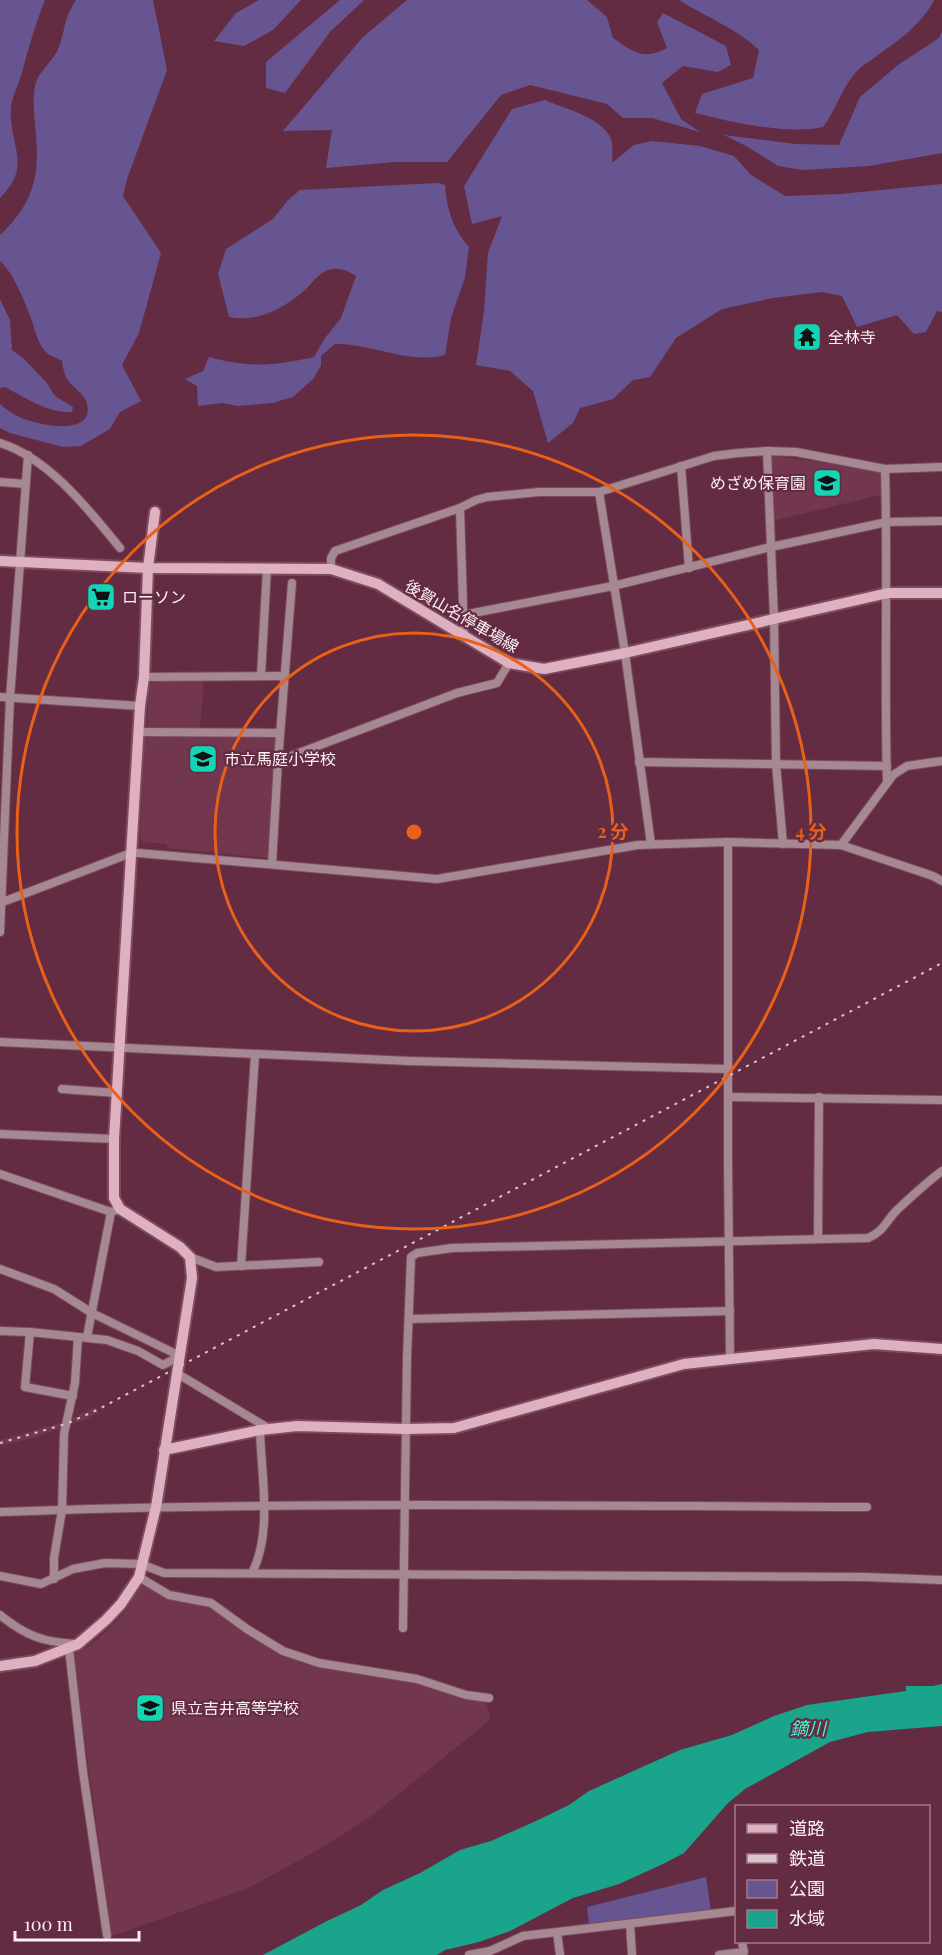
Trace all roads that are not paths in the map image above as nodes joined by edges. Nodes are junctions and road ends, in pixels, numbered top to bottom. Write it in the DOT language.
graph roads {
  1 [pos="0,443"];
  2 [pos="767,451"];
  3 [pos="28,455"];
  4 [pos="681,466"];
  5 [pos="942,467"];
  6 [pos="885,469"];
  7 [pos="0,482"];
  8 [pos="25,484"];
  9 [pos="599,492"];
  10 [pos="460,508"];
  11 [pos="155,512"];
  12 [pos="942,521"];
  13 [pos="886,522"];
  14 [pos="771,547"];
  15 [pos="120,548"];
  16 [pos="0,561"];
  17 [pos="19,562"];
  18 [pos="148,568"];
  19 [pos="267,568"];
  20 [pos="689,568"];
  21 [pos="332,569"];
  22 [pos="292,583"];
  23 [pos="614,586"];
  24 [pos="888,593"];
  25 [pos="942,593"];
  26 [pos="463,615"];
  27 [pos="774,618"];
  28 [pos="464,637"];
  29 [pos="625,653"];
  30 [pos="509,663"];
  31 [pos="261,676"];
  32 [pos="285,676"];
  33 [pos="144,677"];
  34 [pos="0,697"];
  35 [pos="10,698"];
  36 [pos="140,706"];
  37 [pos="139,732"];
  38 [pos="280,733"];
  39 [pos="278,761"];
  40 [pos="942,761"];
  41 [pos="639,762"];
  42 [pos="776,764"];
  43 [pos="887,766"];
  44 [pos="887,782"];
  45 [pos="728,842"];
  46 [pos="651,844"];
  47 [pos="783,844"];
  48 [pos="841,845"];
  49 [pos="131,853"];
  50 [pos="272,864"];
  51 [pos="942,881"];
  52 [pos="1,902"];
  53 [pos="0,932"];
  54 [pos="0,1042"];
  55 [pos="120,1047"];
  56 [pos="255,1055"];
  57 [pos="728,1070"];
  58 [pos="62,1089"];
  59 [pos="117,1093"];
  60 [pos="729,1097"];
  61 [pos="819,1097"];
  62 [pos="942,1100"];
  63 [pos="0,1134"];
  64 [pos="114,1139"];
  65 [pos="942,1171"];
  66 [pos="0,1174"];
  67 [pos="116,1210"];
  68 [pos="818,1239"];
  69 [pos="728,1240"];
  70 [pos="190,1257"];
  71 [pos="319,1262"];
  72 [pos="241,1266"];
  73 [pos="0,1269"];
  74 [pos="730,1311"];
  75 [pos="92,1312"];
  76 [pos="409,1319"];
  77 [pos="0,1331"];
  78 [pos="30,1332"];
  79 [pos="78,1337"];
  80 [pos="87,1337"];
  81 [pos="942,1349"];
  82 [pos="180,1356"];
  83 [pos="730,1359"];
  84 [pos="178,1374"];
  85 [pos="73,1396"];
  86 [pos="264,1429"];
  87 [pos="406,1429"];
  88 [pos="165,1450"];
  89 [pos="405,1504"];
  90 [pos="156,1507"];
  91 [pos="264,1507"];
  92 [pos="867,1507"];
  93 [pos="62,1510"];
  94 [pos="0,1512"];
  95 [pos="141,1564"];
  96 [pos="252,1573"];
  97 [pos="405,1574"];
  98 [pos="0,1576"];
  99 [pos="139,1577"];
  100 [pos="54,1579"];
  101 [pos="942,1580"];
  102 [pos="0,1615"];
  103 [pos="403,1628"];
  104 [pos="73,1646"];
  105 [pos="0,1666"];
  106 [pos="489,1698"];
  107 [pos="735,1911"];
  108 [pos="630,1924"];
  109 [pos="557,1932"];
  110 [pos="107,1935"];
  111 [pos="742,1943"];
  112 [pos="469,1955"];
  113 [pos="473,1955"];
  114 [pos="560,1955"];
  115 [pos="632,1955"];
  116 [pos="719,1955"];
  1 -- 3 [label="street"];
  2 -- 4 [label="street"];
  2 -- 6 [label="street"];
  2 -- 14 [label="street"];
  3 -- 8 [label="street"];
  3 -- 15 [label="street"];
  4 -- 9 [label="street"];
  4 -- 20 [label="street"];
  5 -- 6 [label="street"];
  6 -- 13 [label="street"];
  7 -- 8 [label="street"];
  8 -- 17 [label="street"];
  9 -- 10 [label="street"];
  9 -- 23 [label="street"];
  10 -- 21 [label="street"];
  10 -- 26 [label="street"];
  11 -- 18 [label="street"];
  12 -- 13 [label="street"];
  13 -- 14 [label="street"];
  13 -- 24 [label="street"];
  14 -- 20 [label="street"];
  14 -- 27 [label="street"];
  16 -- 17 [label="street, 後賀山名停車場線"];
  17 -- 18 [label="street, 後賀山名停車場線"];
  17 -- 35 [label="street"];
  18 -- 19 [label="street, 後賀山名停車場線"];
  18 -- 33 [label="street"];
  19 -- 21 [label="street, 後賀山名停車場線"];
  19 -- 31 [label="street"];
  20 -- 23 [label="street"];
  21 -- 28 [label="street, 後賀山名停車場線"];
  22 -- 32 [label="street"];
  23 -- 26 [label="street"];
  23 -- 29 [label="street"];
  24 -- 25 [label="street, 後賀山名停車場線"];
  24 -- 27 [label="street, 後賀山名停車場線"];
  24 -- 43 [label="street"];
  26 -- 28 [label="street"];
  27 -- 29 [label="street, 後賀山名停車場線"];
  27 -- 42 [label="street"];
  28 -- 30 [label="street, 後賀山名停車場線"];
  29 -- 30 [label="street, 後賀山名停車場線"];
  29 -- 41 [label="street"];
  30 -- 39 [label="street"];
  31 -- 32 [label="street"];
  31 -- 33 [label="street"];
  32 -- 38 [label="street"];
  33 -- 36 [label="street"];
  34 -- 35 [label="street"];
  35 -- 36 [label="street"];
  35 -- 52 [label="street"];
  36 -- 37 [label="street"];
  37 -- 38 [label="street"];
  37 -- 49 [label="street"];
  38 -- 39 [label="street"];
  39 -- 50 [label="street"];
  40 -- 44 [label="street"];
  41 -- 42 [label="street"];
  41 -- 46 [label="street"];
  42 -- 43 [label="street"];
  42 -- 47 [label="street"];
  43 -- 44 [label="street"];
  44 -- 48 [label="street"];
  45 -- 46 [label="street"];
  45 -- 47 [label="street"];
  45 -- 57 [label="street"];
  46 -- 50 [label="street"];
  47 -- 48 [label="street"];
  48 -- 51 [label="street"];
  49 -- 50 [label="street"];
  49 -- 52 [label="street"];
  49 -- 55 [label="street"];
  52 -- 53 [label="street"];
  54 -- 55 [label="street"];
  55 -- 56 [label="street"];
  55 -- 59 [label="street"];
  56 -- 57 [label="street"];
  56 -- 72 [label="street"];
  57 -- 60 [label="street"];
  58 -- 59 [label="street"];
  59 -- 64 [label="street"];
  60 -- 61 [label="street"];
  60 -- 69 [label="street"];
  61 -- 62 [label="street"];
  61 -- 68 [label="street"];
  63 -- 64 [label="street"];
  64 -- 67 [label="street"];
  65 -- 68 [label="street"];
  66 -- 67 [label="street"];
  67 -- 70 [label="street"];
  67 -- 75 [label="street"];
  68 -- 69 [label="street"];
  69 -- 74 [label="street"];
  69 -- 76 [label="street"];
  70 -- 72 [label="street"];
  70 -- 82 [label="street"];
  71 -- 72 [label="street"];
  73 -- 75 [label="street"];
  74 -- 76 [label="street"];
  74 -- 83 [label="street"];
  75 -- 80 [label="street"];
  75 -- 82 [label="street"];
  76 -- 87 [label="street"];
  77 -- 78 [label="street"];
  78 -- 79 [label="street"];
  78 -- 85 [label="street"];
  79 -- 80 [label="street"];
  79 -- 85 [label="street"];
  80 -- 82 [label="street"];
  81 -- 83 [label="street"];
  82 -- 84 [label="street"];
  83 -- 87 [label="street"];
  84 -- 86 [label="street"];
  84 -- 88 [label="street"];
  85 -- 93 [label="street"];
  86 -- 87 [label="street"];
  86 -- 88 [label="street"];
  86 -- 91 [label="street"];
  87 -- 89 [label="street"];
  88 -- 90 [label="street"];
  89 -- 91 [label="street"];
  89 -- 92 [label="street"];
  89 -- 97 [label="street"];
  90 -- 91 [label="street"];
  90 -- 93 [label="street"];
  90 -- 95 [label="street"];
  91 -- 96 [label="street"];
  93 -- 94 [label="street"];
  93 -- 100 [label="street"];
  95 -- 96 [label="street"];
  95 -- 99 [label="street"];
  95 -- 100 [label="street"];
  96 -- 97 [label="street"];
  97 -- 101 [label="street"];
  97 -- 103 [label="street"];
  98 -- 100 [label="street"];
  99 -- 104 [label="street"];
  99 -- 106 [label="street"];
  102 -- 104 [label="street"];
  104 -- 105 [label="street"];
  104 -- 110 [label="street"];
  107 -- 108 [label="street"];
  108 -- 109 [label="street"];
  108 -- 115 [label="street"];
  109 -- 113 [label="street"];
  109 -- 114 [label="street"];
  111 -- 116 [label="street"];
  112 -- 113 [label="street"];
}
